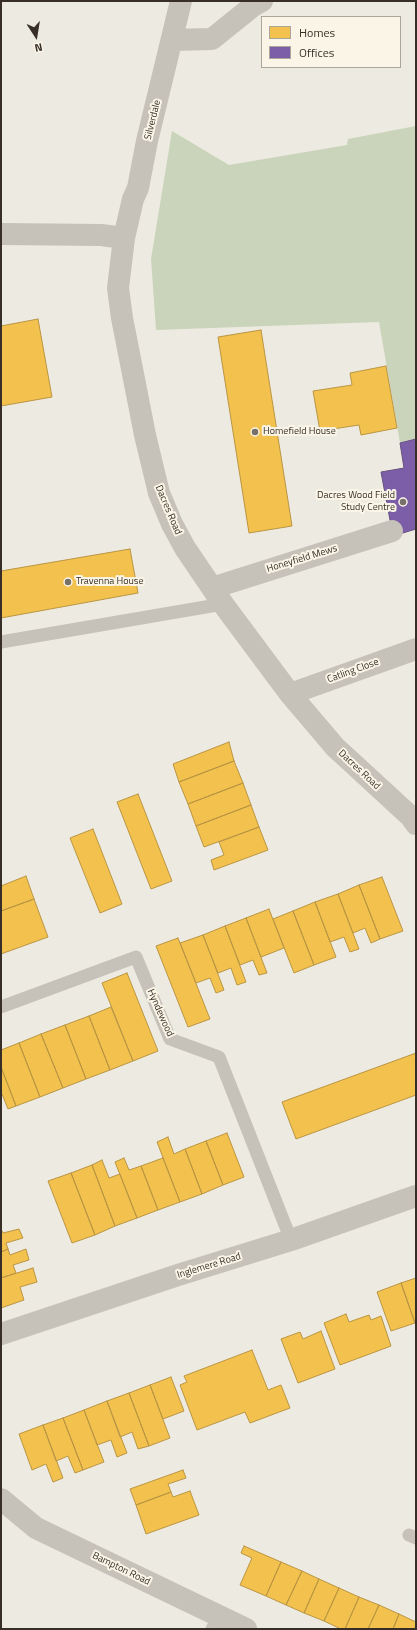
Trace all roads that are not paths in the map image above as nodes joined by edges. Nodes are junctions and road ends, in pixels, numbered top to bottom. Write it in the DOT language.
graph roads {
  1 [pos="181,1"];
  2 [pos="256,3"];
  3 [pos="172,40"];
  4 [pos="1,234"];
  5 [pos="124,238"];
  6 [pos="392,531"];
  7 [pos="217,596"];
  8 [pos="1,642"];
  9 [pos="416,649"];
  10 [pos="290,694"];
  11 [pos="416,824"];
  12 [pos="1,1007"];
  13 [pos="416,1196"];
  14 [pos="291,1240"];
  15 [pos="1,1334"];
  16 [pos="1,1499"];
  17 [pos="230,1626"];
  1 -- 3 [label="street, Silverdale"];
  2 -- 3 [label="street"];
  3 -- 5 [label="street, Silverdale"];
  4 -- 5 [label="street"];
  5 -- 7 [label="street, Dacres Road"];
  6 -- 7 [label="street, Honeyfield Mews"];
  7 -- 8 [label="lane"];
  7 -- 10 [label="street, Dacres Road"];
  9 -- 10 [label="street, Catling Close"];
  10 -- 11 [label="street, Dacres Road"];
  12 -- 14 [label="lane, Hyndewood"];
  13 -- 14 [label="street, Inglemere Road"];
  14 -- 15 [label="street, Inglemere Road"];
  16 -- 17 [label="street, Bampton Road"];
}
